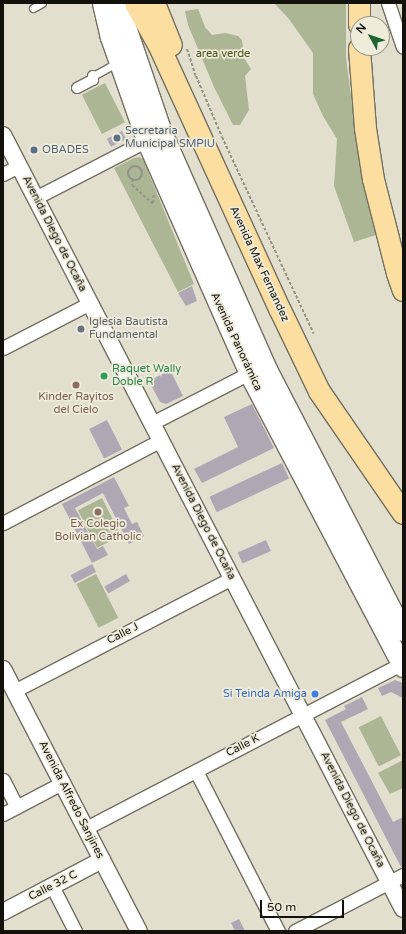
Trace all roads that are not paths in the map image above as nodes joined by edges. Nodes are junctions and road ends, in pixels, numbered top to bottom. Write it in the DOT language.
graph roads {
  1 [pos="42,3"];
  2 [pos="102,3"];
  3 [pos="118,3"];
  4 [pos="135,3"];
  5 [pos="154,3"];
  6 [pos="359,3"];
  7 [pos="372,3"];
  8 [pos="388,3"];
  9 [pos="33,8"];
  10 [pos="359,16"];
  11 [pos="372,16"];
  12 [pos="403,47"];
  13 [pos="174,49"];
  14 [pos="360,56"];
  15 [pos="373,56"];
  16 [pos="118,62"];
  17 [pos="140,65"];
  18 [pos="93,76"];
  19 [pos="77,88"];
  20 [pos="3,135"];
  21 [pos="154,136"];
  22 [pos="19,166"];
  23 [pos="3,174"];
  24 [pos="35,198"];
  25 [pos="399,249"];
  26 [pos="403,290"];
  27 [pos="90,303"];
  28 [pos="3,348"];
  29 [pos="265,365"];
  30 [pos="249,374"];
  31 [pos="325,388"];
  32 [pos="152,423"];
  33 [pos="161,440"];
  34 [pos="403,489"];
  35 [pos="403,513"];
  36 [pos="3,523"];
  37 [pos="232,578"];
  38 [pos="403,631"];
  39 [pos="402,665"];
  40 [pos="3,669"];
  41 [pos="14,691"];
  42 [pos="303,715"];
  43 [pos="196,771"];
  44 [pos="3,780"];
  45 [pos="62,783"];
  46 [pos="17,807"];
  47 [pos="3,814"];
  48 [pos="86,828"];
  49 [pos="102,860"];
  50 [pos="403,874"];
  51 [pos="389,882"];
  52 [pos="52,886"];
  53 [pos="403,909"];
  54 [pos="3,912"];
  55 [pos="75,931"];
  56 [pos="139,931"];
  57 [pos="278,931"];
  58 [pos="295,931"];
  1 -- 9 [label="lane"];
  2 -- 16 [label="main road, Avenida Panorámica"];
  3 -- 17 [label="main road, Avenida Panorámica"];
  4 -- 13 [label="main road, Avenida Max Fernandez"];
  5 -- 13 [label="main road, Avenida Max Fernandez"];
  6 -- 10 [label="main road"];
  7 -- 11 [label="main road"];
  8 -- 12 [label="street"];
  13 -- 17 [label="main road"];
  13 -- 31 [label="main road, Avenida Max Fernandez"];
  14 -- 25 [label="main road"];
  15 -- 25 [label="main road"];
  16 -- 18 [label="lane"];
  16 -- 21 [label="main road, Avenida Panorámica"];
  17 -- 21 [label="main road, Avenida Panorámica"];
  18 -- 19 [label="street"];
  20 -- 22 [label="street, Avenida Diego de Ocaña"];
  21 -- 24 [label="street"];
  21 -- 29 [label="main road, Avenida Panorámica"];
  21 -- 30 [label="main road, Avenida Panorámica"];
  22 -- 23 [label="street"];
  22 -- 24 [label="street, Avenida Diego de Ocaña"];
  24 -- 27 [label="street, Avenida Diego de Ocaña"];
  25 -- 26 [label="main road"];
  27 -- 28 [label="street"];
  27 -- 32 [label="street, Avenida Diego de Ocaña"];
  29 -- 30 [label="street"];
  29 -- 38 [label="main road, Avenida Panorámica"];
  30 -- 32 [label="street"];
  30 -- 39 [label="main road, Avenida Panorámica"];
  31 -- 34 [label="main road, Avenida Max Fernandez"];
  31 -- 35 [label="main road, Avenida Max Fernandez"];
  32 -- 33 [label="street, Avenida Diego de Ocaña"];
  33 -- 36 [label="street"];
  33 -- 37 [label="street, Avenida Diego de Ocaña"];
  37 -- 41 [label="street, Calle J"];
  37 -- 42 [label="street, Avenida Diego de Ocaña"];
  39 -- 42 [label="street, Calle K"];
  40 -- 41 [label="street, Avenida Alfredo Sanjines"];
  41 -- 45 [label="street, Avenida Alfredo Sanjines"];
  42 -- 43 [label="street, Calle K"];
  42 -- 51 [label="street, Avenida Diego de Ocaña"];
  43 -- 48 [label="street, Calle K"];
  43 -- 57 [label="street"];
  44 -- 46 [label="street"];
  45 -- 46 [label="street"];
  45 -- 48 [label="street, Avenida Alfredo Sanjines"];
  46 -- 47 [label="street"];
  48 -- 49 [label="street, Avenida Alfredo Sanjines"];
  49 -- 52 [label="street, Calle 32 C"];
  49 -- 56 [label="street, Avenida Alfredo Sanjines"];
  50 -- 51 [label="street"];
  51 -- 53 [label="street, Avenida Diego de Ocaña"];
  51 -- 58 [label="street"];
  52 -- 54 [label="street, Calle 32 C"];
  52 -- 55 [label="street"];
}
